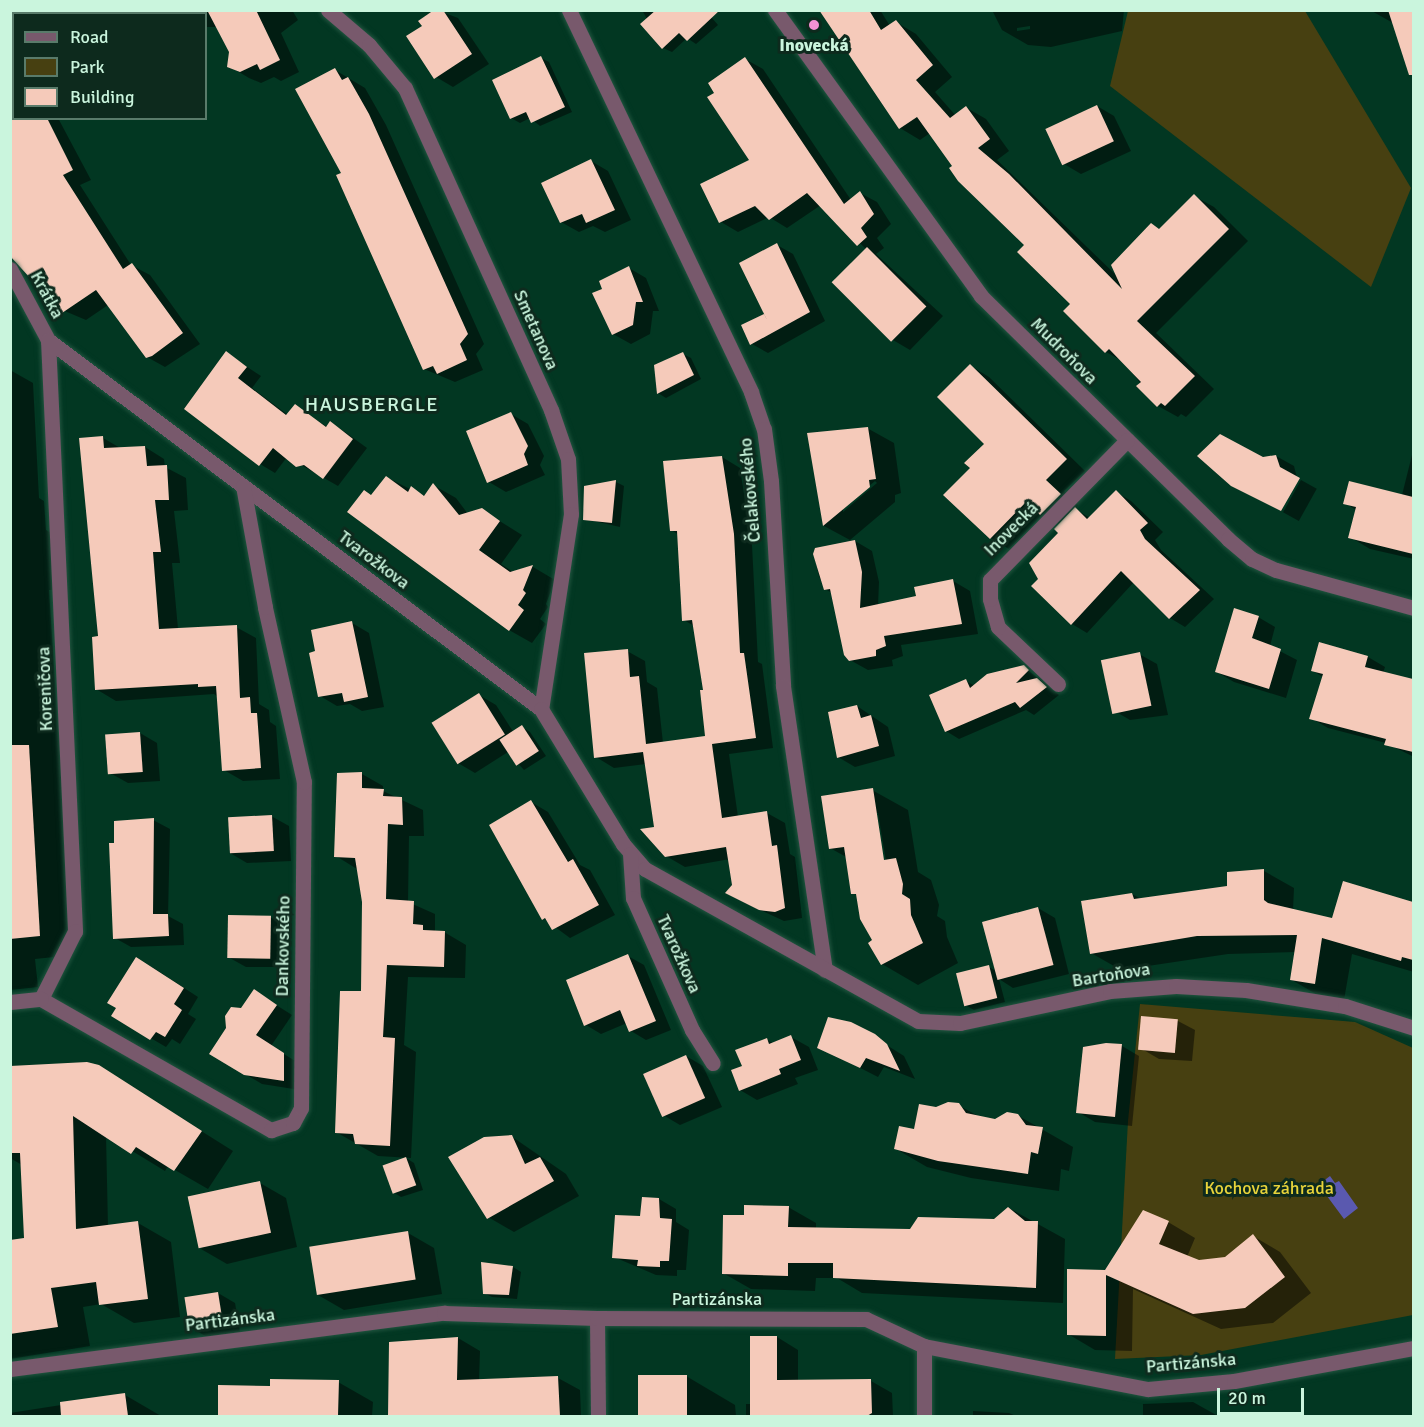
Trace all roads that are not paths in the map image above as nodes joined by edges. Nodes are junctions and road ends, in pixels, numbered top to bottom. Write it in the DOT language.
graph roads {
  1 [pos="328,10"];
  2 [pos="568,10"];
  3 [pos="775,10"];
  4 [pos="10,269"];
  5 [pos="48,340"];
  6 [pos="1127,440"];
  7 [pos="243,486"];
  8 [pos="1413,608"];
  9 [pos="1058,684"];
  10 [pos="542,709"];
  11 [pos="630,854"];
  12 [pos="825,970"];
  13 [pos="41,999"];
  14 [pos="10,1002"];
  15 [pos="1413,1028"];
  16 [pos="713,1064"];
  17 [pos="597,1318"];
  18 [pos="924,1346"];
  19 [pos="1413,1348"];
  20 [pos="10,1369"];
  21 [pos="598,1416"];
  22 [pos="924,1416"];
  1 -- 10 [label="street, Smetanova"];
  2 -- 12 [label="street, Čelakovského"];
  3 -- 6 [label="street, Mudroňova"];
  4 -- 5 [label="street, Krátka"];
  5 -- 7 [label="street, Tvarožkova"];
  5 -- 13 [label="street, Koreničova"];
  6 -- 8 [label="street, Mudroňova"];
  6 -- 9 [label="street, Inovecká"];
  7 -- 10 [label="street, Tvarožkova"];
  7 -- 13 [label="street, Dankovského"];
  10 -- 11 [label="street, Tvarožkova"];
  11 -- 12 [label="street, Tvarožkova"];
  11 -- 16 [label="street, Tvarožkova"];
  12 -- 15 [label="street, Bartoňova"];
  13 -- 14 [label="street"];
  17 -- 18 [label="street, Partizánska"];
  17 -- 20 [label="street, Partizánska"];
  17 -- 21 [label="street"];
  18 -- 19 [label="street, Partizánska"];
  18 -- 22 [label="street"];
}
